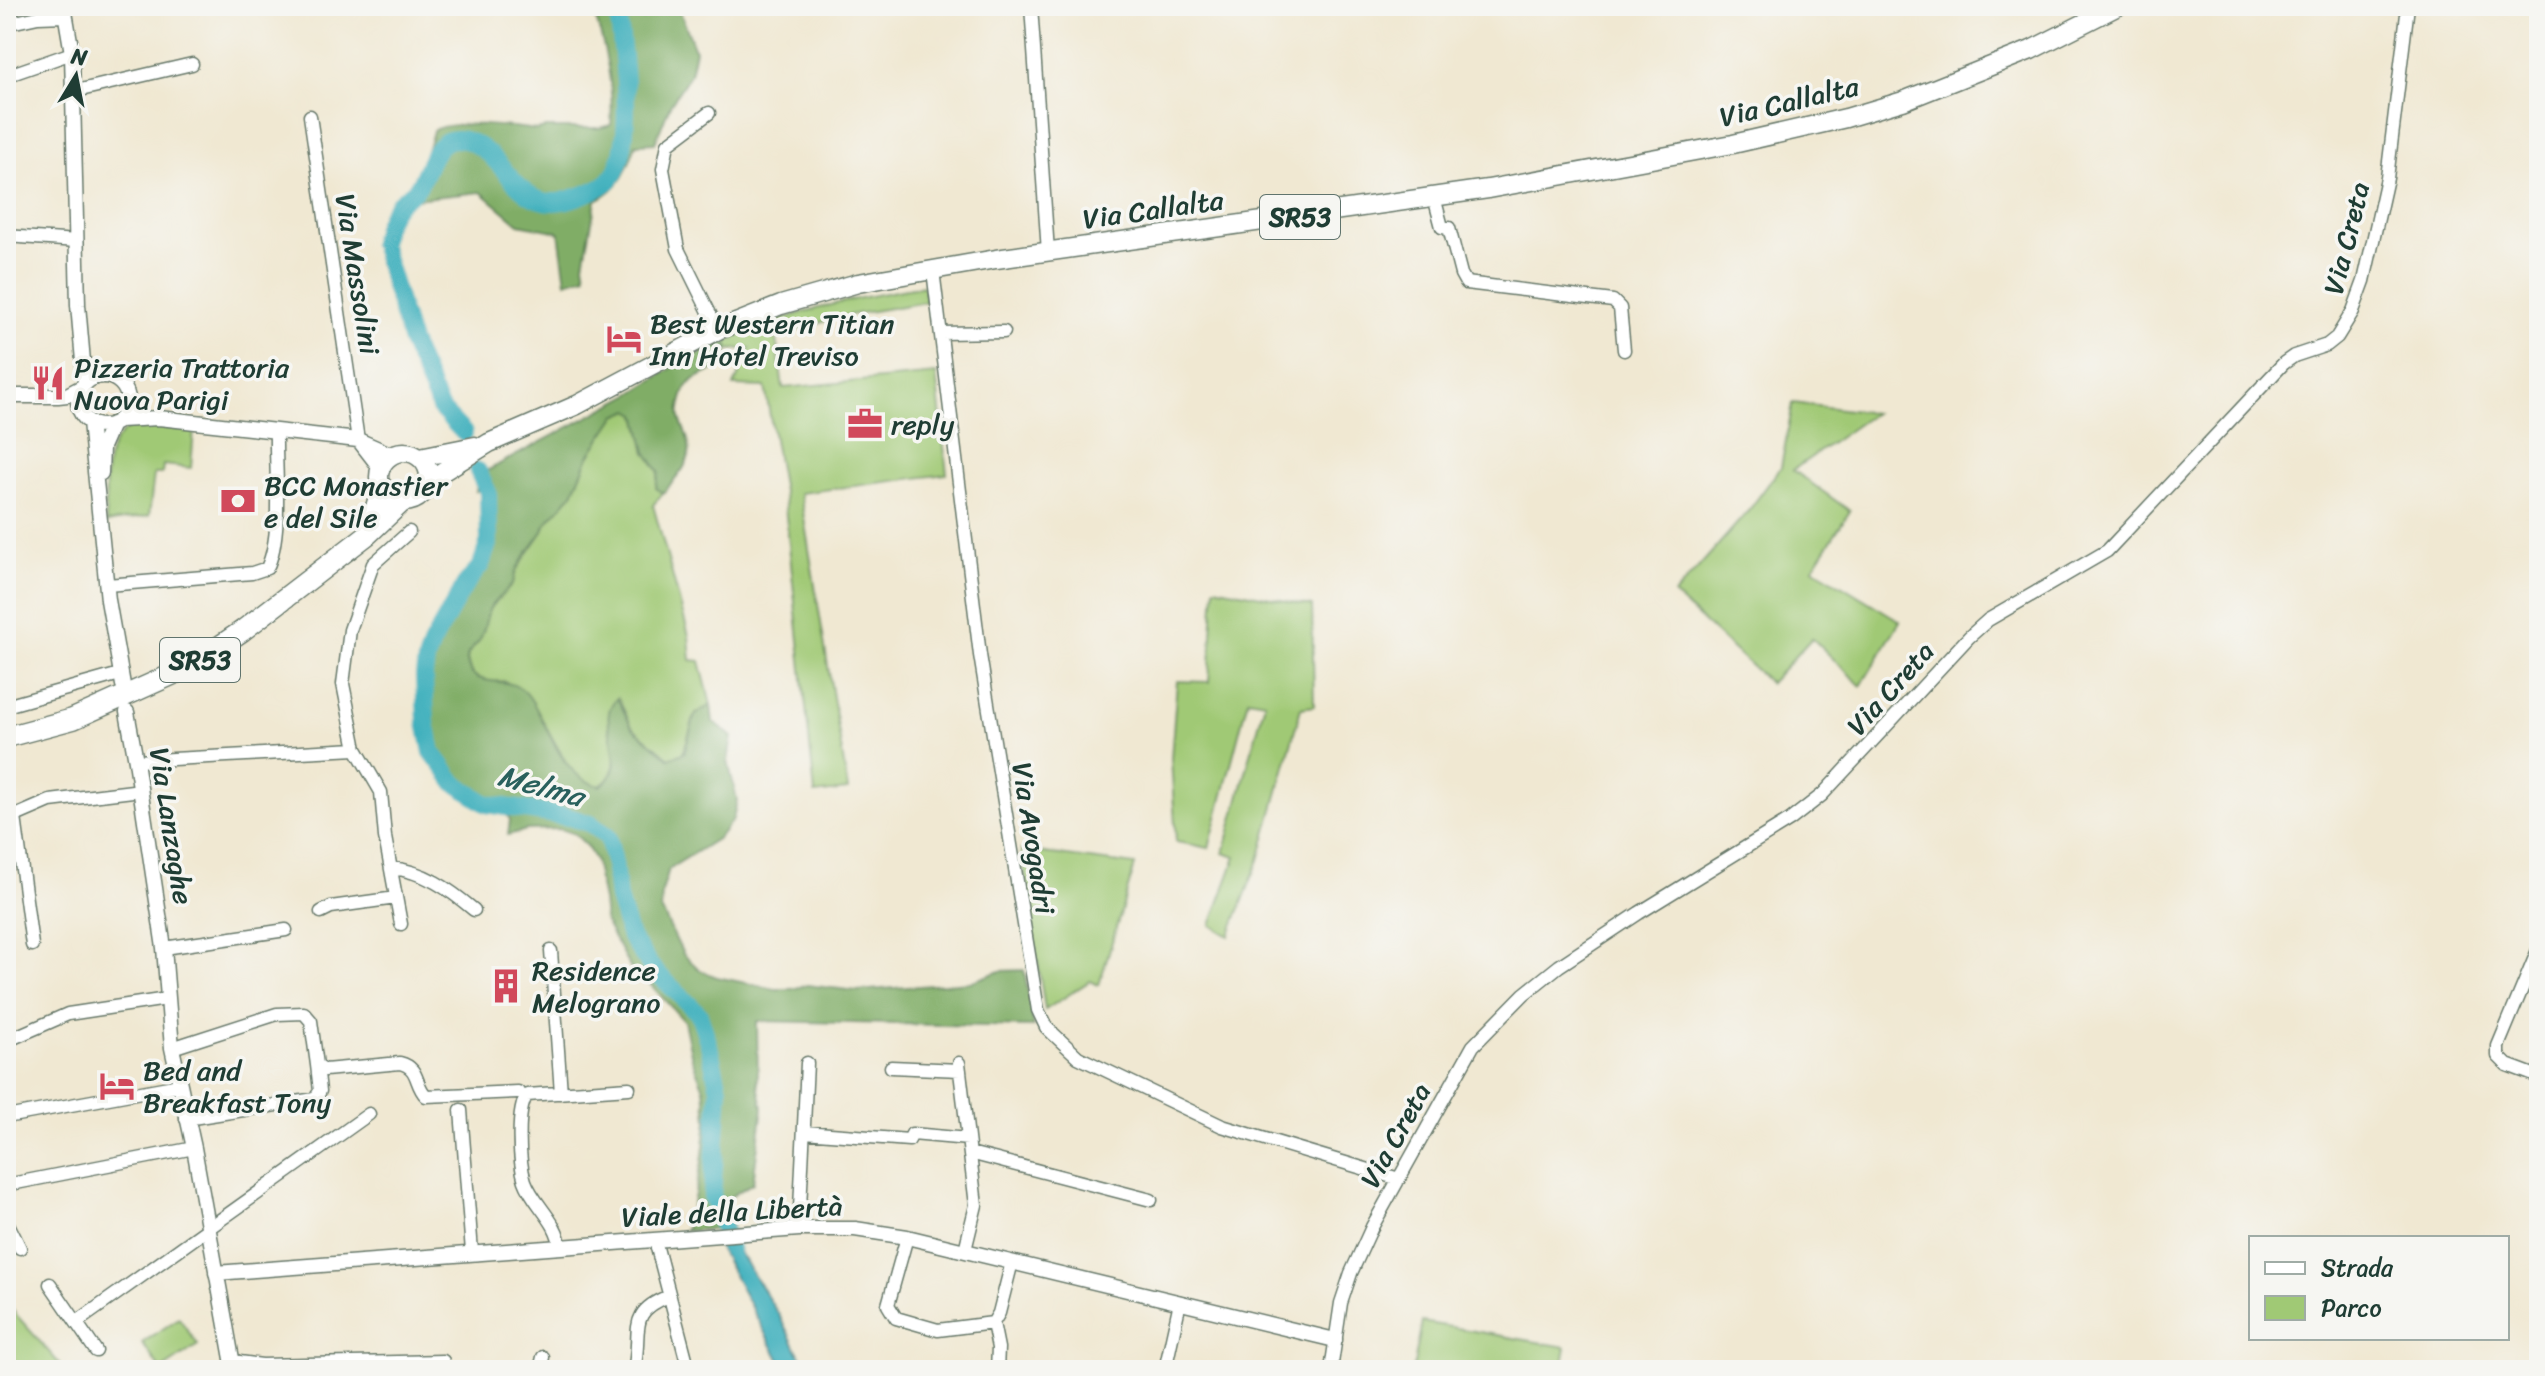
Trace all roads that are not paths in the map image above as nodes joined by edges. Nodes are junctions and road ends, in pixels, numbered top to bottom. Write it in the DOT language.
graph roads {
  1 [pos="1031,6"];
  2 [pos="2118,6"];
  3 [pos="2408,6"];
  4 [pos="64,11"];
  5 [pos="6,24"];
  6 [pos="72,53"];
  7 [pos="192,64"];
  8 [pos="6,76"];
  9 [pos="72,92"];
  10 [pos="709,113"];
  11 [pos="310,116"];
  12 [pos="1434,197"];
  13 [pos="6,236"];
  14 [pos="77,241"];
  15 [pos="1048,252"];
  16 [pos="933,270"];
  17 [pos="718,330"];
  18 [pos="1004,332"];
  19 [pos="941,333"];
  20 [pos="80,346"];
  21 [pos="1624,350"];
  22 [pos="105,376"];
  23 [pos="84,385"];
  24 [pos="127,393"];
  25 [pos="6,396"];
  26 [pos="25,397"];
  27 [pos="86,417"];
  28 [pos="159,418"];
  29 [pos="115,422"];
  30 [pos="276,432"];
  31 [pos="358,440"];
  32 [pos="489,443"];
  33 [pos="420,457"];
  34 [pos="385,470"];
  35 [pos="429,480"];
  36 [pos="97,485"];
  37 [pos="403,501"];
  38 [pos="409,532"];
  39 [pos="367,535"];
  40 [pos="107,585"];
  41 [pos="122,680"];
  42 [pos="6,706"];
  43 [pos="127,712"];
  44 [pos="6,737"];
  45 [pos="356,749"];
  46 [pos="136,761"];
  47 [pos="141,790"];
  48 [pos="10,818"];
  49 [pos="391,868"];
  50 [pos="396,898"];
  51 [pos="474,910"];
  52 [pos="321,912"];
  53 [pos="401,924"];
  54 [pos="286,930"];
  55 [pos="32,945"];
  56 [pos="164,948"];
  57 [pos="2539,948"];
  58 [pos="551,951"];
  59 [pos="167,999"];
  60 [pos="6,1041"];
  61 [pos="172,1048"];
  62 [pos="807,1063"];
  63 [pos="317,1065"];
  64 [pos="891,1067"];
  65 [pos="2539,1077"];
  66 [pos="179,1085"];
  67 [pos="629,1088"];
  68 [pos="561,1093"];
  69 [pos="522,1094"];
  70 [pos="461,1110"];
  71 [pos="369,1114"];
  72 [pos="6,1117"];
  73 [pos="186,1119"];
  74 [pos="804,1132"];
  75 [pos="968,1139"];
  76 [pos="194,1148"];
  77 [pos="970,1153"];
  78 [pos="1399,1179"];
  79 [pos="6,1185"];
  80 [pos="1151,1200"];
  81 [pos="6,1220"];
  82 [pos="208,1227"];
  83 [pos="799,1229"];
  84 [pos="907,1237"];
  85 [pos="655,1240"];
  86 [pos="560,1247"];
  87 [pos="20,1248"];
  88 [pos="965,1250"];
  89 [pos="472,1252"];
  90 [pos="1012,1262"];
  91 [pos="216,1273"];
  92 [pos="50,1284"];
  93 [pos="669,1296"];
  94 [pos="1180,1302"];
  95 [pos="77,1322"];
  96 [pos="993,1323"];
  97 [pos="1335,1340"];
  98 [pos="96,1351"];
  99 [pos="543,1357"];
  100 [pos="233,1366"];
  101 [pos="441,1370"];
  102 [pos="540,1370"];
  103 [pos="634,1370"];
  104 [pos="689,1370"];
  105 [pos="997,1370"];
  106 [pos="1165,1370"];
  107 [pos="1331,1370"];
  1 -- 15 [label="street"];
  2 -- 12 [label="main road, Via Callalta / SR53"];
  3 -- 78 [label="street, Via Creta"];
  4 -- 5 [label="street"];
  4 -- 6 [label="street"];
  6 -- 8 [label="street"];
  6 -- 9 [label="street"];
  7 -- 9 [label="street"];
  9 -- 14 [label="street"];
  10 -- 17 [label="street"];
  11 -- 31 [label="street, Via Massolini"];
  12 -- 15 [label="main road, Via Callalta / SR53"];
  12 -- 21 [label="street"];
  13 -- 14 [label="street"];
  14 -- 20 [label="street"];
  15 -- 16 [label="main road, Via Callalta / SR53"];
  16 -- 17 [label="main road, Via Callalta / SR53"];
  16 -- 19 [label="street, Via Avogadri"];
  17 -- 32 [label="main road, Via Callalta / SR53"];
  18 -- 19 [label="street"];
  19 -- 78 [label="street, Via Avogadri"];
  20 -- 22 [label="street"];
  20 -- 23 [label="street"];
  22 -- 23 [label="street"];
  22 -- 24 [label="street"];
  23 -- 26 [label="street"];
  23 -- 27 [label="street"];
  24 -- 28 [label="street"];
  24 -- 29 [label="street"];
  25 -- 26 [label="street"];
  26 -- 27 [label="street"];
  27 -- 29 [label="street"];
  27 -- 36 [label="street"];
  28 -- 29 [label="street"];
  28 -- 30 [label="street"];
  29 -- 36 [label="street"];
  30 -- 31 [label="street"];
  30 -- 40 [label="street"];
  31 -- 34 [label="street"];
  32 -- 33 [label="main road, Via Callalta / SR53"];
  32 -- 35 [label="main road, Via Callalta / SR53"];
  33 -- 34 [label="main road"];
  33 -- 35 [label="main road"];
  34 -- 37 [label="main road"];
  34 -- 39 [label="highway"];
  35 -- 37 [label="main road"];
  36 -- 40 [label="street"];
  37 -- 39 [label="highway, SR53"];
  38 -- 45 [label="street"];
  39 -- 44 [label="highway, SR53"];
  40 -- 41 [label="street"];
  41 -- 42 [label="street"];
  43 -- 46 [label="street, Via Lanzaghe"];
  45 -- 46 [label="street"];
  45 -- 49 [label="street"];
  46 -- 47 [label="street, Via Lanzaghe"];
  47 -- 48 [label="street"];
  47 -- 56 [label="street, Via Lanzaghe"];
  48 -- 55 [label="street"];
  49 -- 50 [label="street"];
  49 -- 51 [label="street"];
  50 -- 52 [label="street"];
  50 -- 53 [label="street"];
  54 -- 56 [label="street, Via Lanzaghe"];
  56 -- 59 [label="street, Via Lanzaghe"];
  57 -- 65 [label="street"];
  58 -- 68 [label="street"];
  59 -- 60 [label="street"];
  59 -- 61 [label="street, Via Lanzaghe"];
  61 -- 63 [label="street"];
  61 -- 66 [label="street, Via Lanzaghe"];
  62 -- 74 [label="street"];
  63 -- 69 [label="street"];
  63 -- 73 [label="street"];
  64 -- 75 [label="street"];
  66 -- 72 [label="street"];
  66 -- 73 [label="street, Via Lanzaghe"];
  67 -- 68 [label="street"];
  68 -- 69 [label="street"];
  69 -- 86 [label="street"];
  70 -- 89 [label="street"];
  71 -- 82 [label="street"];
  73 -- 76 [label="street, Via Lanzaghe"];
  74 -- 75 [label="street"];
  74 -- 83 [label="street"];
  75 -- 77 [label="street"];
  76 -- 79 [label="street"];
  76 -- 82 [label="street, Via Lanzaghe"];
  77 -- 80 [label="street"];
  77 -- 88 [label="street"];
  78 -- 97 [label="street, Via Creta"];
  81 -- 87 [label="street"];
  82 -- 91 [label="street, Via Lanzaghe"];
  82 -- 95 [label="street"];
  83 -- 84 [label="street, Viale della Libertà"];
  83 -- 85 [label="street, Viale della Libertà"];
  84 -- 88 [label="street, Viale della Libertà"];
  84 -- 96 [label="street"];
  85 -- 86 [label="street, Viale della Libertà"];
  85 -- 93 [label="street"];
  86 -- 89 [label="street, Viale della Libertà"];
  88 -- 90 [label="street, Viale della Libertà"];
  89 -- 91 [label="street, Viale della Libertà"];
  90 -- 94 [label="street, Viale della Libertà"];
  90 -- 96 [label="street"];
  91 -- 100 [label="street, Via Lanzaghe"];
  92 -- 95 [label="street"];
  93 -- 103 [label="street"];
  93 -- 104 [label="street"];
  94 -- 97 [label="street, Viale della Libertà"];
  94 -- 106 [label="street"];
  95 -- 98 [label="street"];
  96 -- 105 [label="street"];
  97 -- 107 [label="street, Via Creta"];
  99 -- 102 [label="street"];
  100 -- 101 [label="street"];
}
